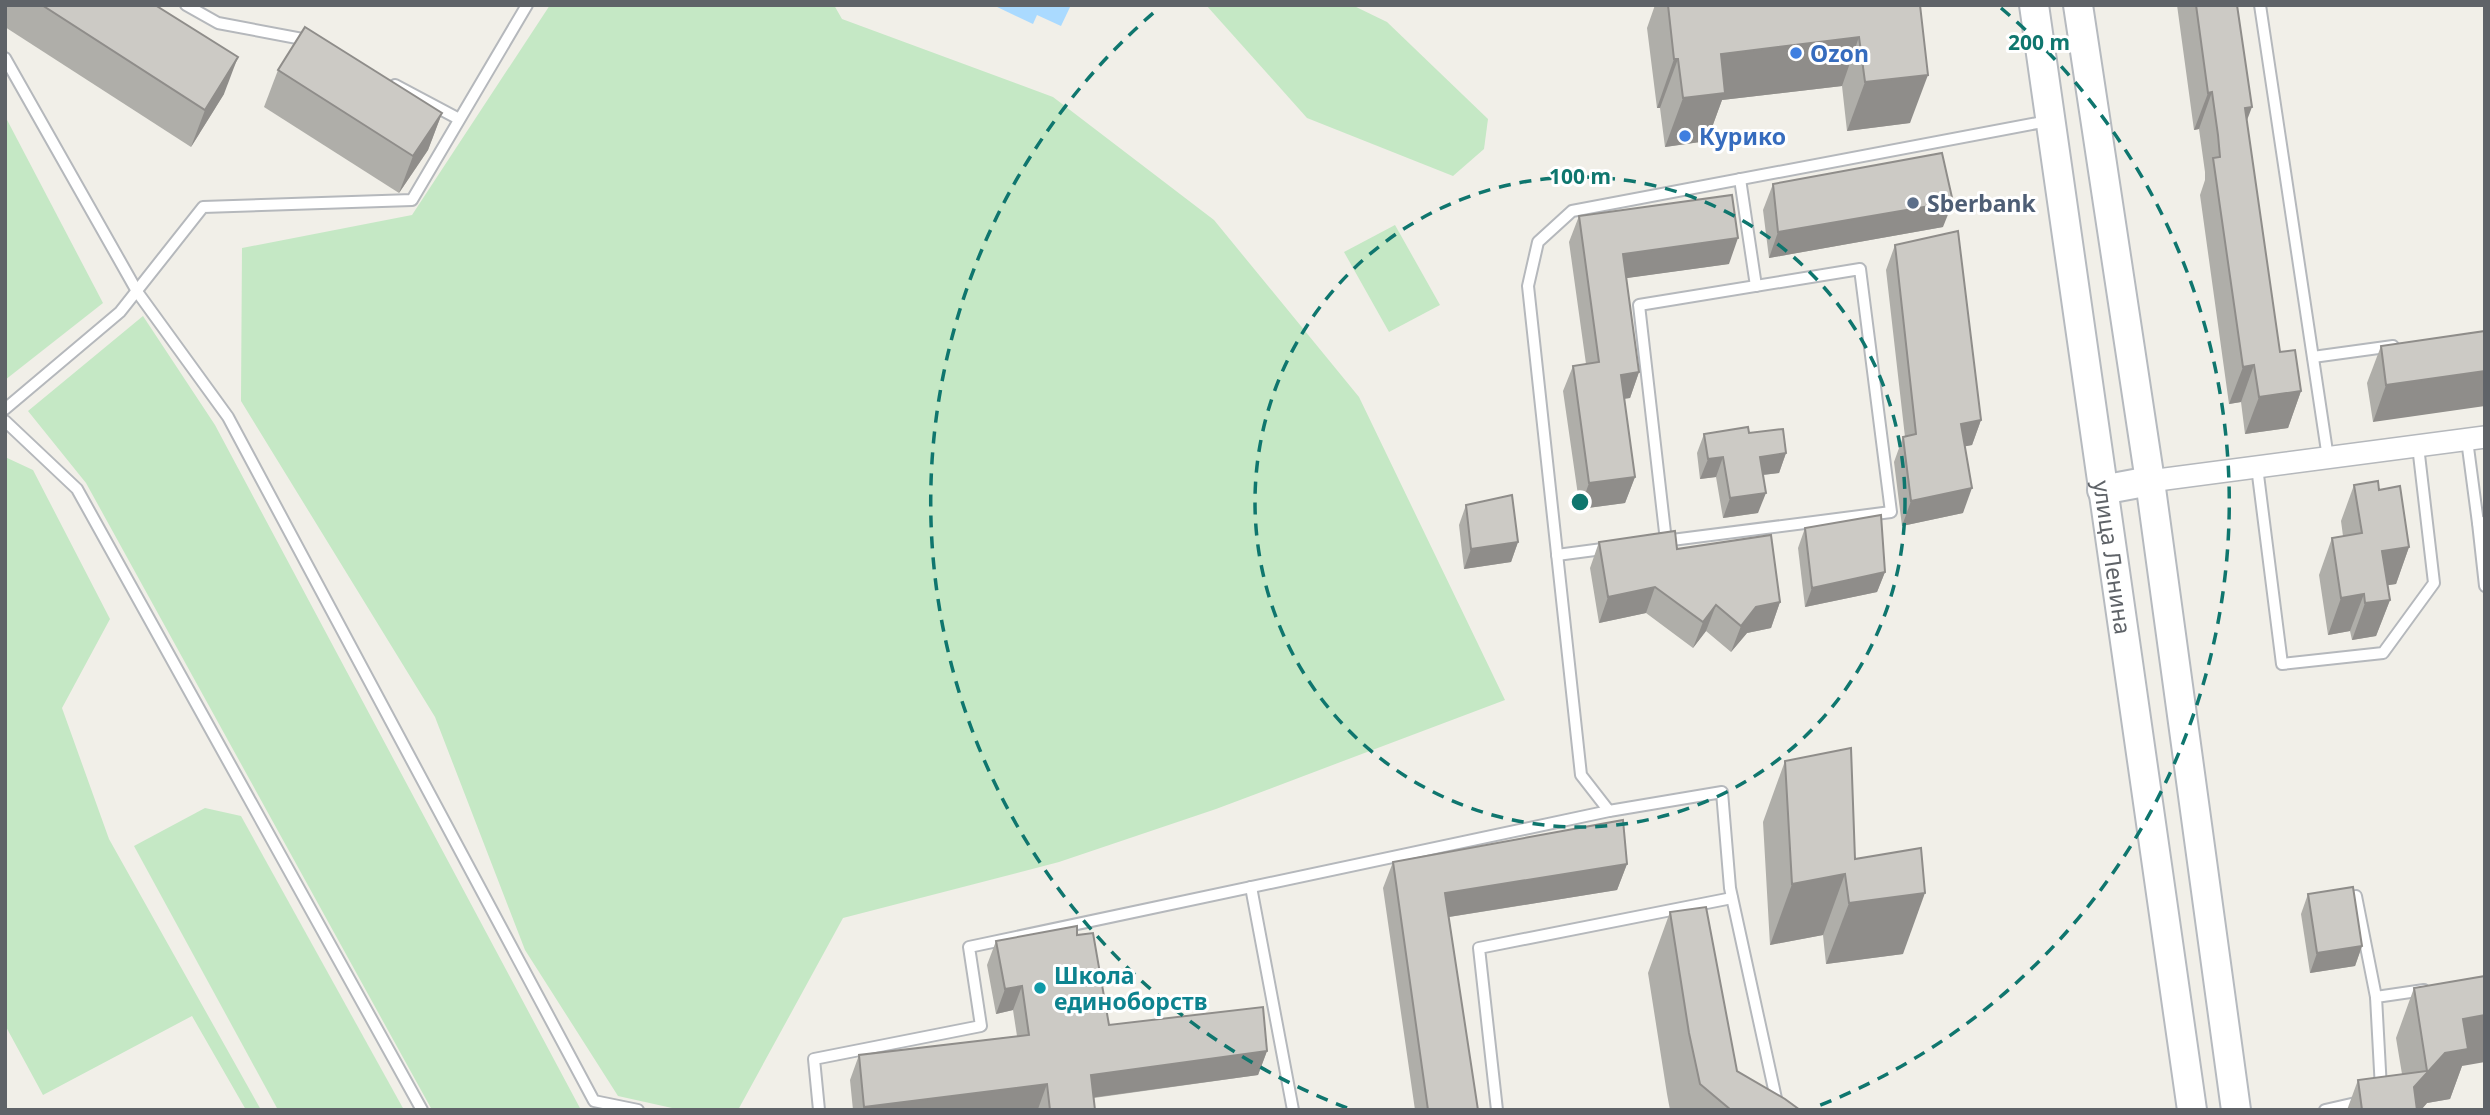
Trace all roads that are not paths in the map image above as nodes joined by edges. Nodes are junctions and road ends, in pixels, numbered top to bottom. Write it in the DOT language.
graph roads {
  1 [pos="186,5"];
  2 [pos="527,5"];
  3 [pos="2034,5"];
  4 [pos="2078,5"];
  5 [pos="2260,5"];
  6 [pos="321,45"];
  7 [pos="5,58"];
  8 [pos="379,76"];
  9 [pos="2095,114"];
  10 [pos="459,120"];
  11 [pos="2051,121"];
  12 [pos="1740,179"];
  13 [pos="1756,286"];
  14 [pos="138,293"];
  15 [pos="2406,344"];
  16 [pos="2313,357"];
  17 [pos="5,409"];
  18 [pos="5,421"];
  19 [pos="2476,438"];
  20 [pos="2418,446"];
  21 [pos="2328,458"];
  22 [pos="2257,467"];
  23 [pos="2150,481"];
  24 [pos="2102,490"];
  25 [pos="2481,523"];
  26 [pos="1666,541"];
  27 [pos="1652,543"];
  28 [pos="1625,546"];
  29 [pos="1557,555"];
  30 [pos="2485,586"];
  31 [pos="1609,811"];
  32 [pos="1251,887"];
  33 [pos="2356,896"];
  34 [pos="1732,898"];
  35 [pos="2430,989"];
  36 [pos="2376,997"];
  37 [pos="422,1110"];
  38 [pos="638,1110"];
  39 [pos="819,1110"];
  40 [pos="1293,1110"];
  41 [pos="1497,1110"];
  42 [pos="1787,1110"];
  43 [pos="2192,1110"];
  44 [pos="2236,1110"];
  45 [pos="2325,1110"];
  1 -- 6 [label="lane"];
  2 -- 10 [label="lane"];
  3 -- 11 [label="main road, улица Ленина"];
  4 -- 9 [label="main road, улица Ленина"];
  5 -- 16 [label="lane"];
  7 -- 14 [label="lane"];
  8 -- 10 [label="lane"];
  9 -- 11 [label="main road"];
  9 -- 23 [label="main road, улица Ленина"];
  10 -- 14 [label="lane"];
  11 -- 12 [label="lane"];
  11 -- 24 [label="main road, улица Ленина"];
  12 -- 13 [label="lane"];
  12 -- 29 [label="lane"];
  13 -- 26 [label="lane"];
  13 -- 26 [label="lane"];
  14 -- 17 [label="lane"];
  14 -- 38 [label="lane"];
  15 -- 16 [label="lane"];
  16 -- 21 [label="lane"];
  18 -- 37 [label="lane"];
  19 -- 20 [label="street"];
  19 -- 25 [label="lane"];
  20 -- 21 [label="street"];
  20 -- 22 [label="lane"];
  21 -- 22 [label="street"];
  22 -- 23 [label="street"];
  23 -- 24 [label="main road"];
  23 -- 44 [label="main road, улица Ленина"];
  24 -- 43 [label="main road, улица Ленина"];
  25 -- 30 [label="lane"];
  26 -- 27 [label="lane"];
  28 -- 29 [label="lane"];
  29 -- 31 [label="lane"];
  31 -- 32 [label="lane"];
  31 -- 34 [label="lane"];
  32 -- 39 [label="lane"];
  32 -- 40 [label="lane"];
  33 -- 36 [label="lane"];
  34 -- 41 [label="lane"];
  34 -- 42 [label="lane"];
  35 -- 36 [label="lane"];
  36 -- 45 [label="lane"];
}
